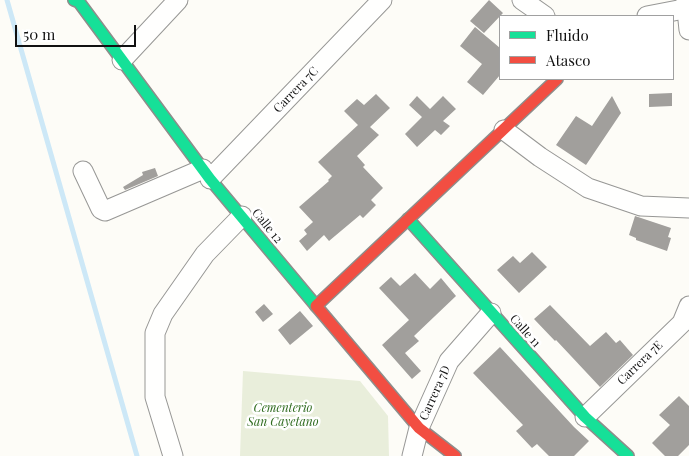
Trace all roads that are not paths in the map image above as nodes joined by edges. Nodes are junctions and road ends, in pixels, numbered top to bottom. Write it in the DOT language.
graph roads {
  1 [pos="74,0"];
  2 [pos="178,0"];
  3 [pos="382,0"];
  4 [pos="522,0"];
  5 [pos="688,6"];
  6 [pos="544,15"];
  7 [pos="651,15"];
  8 [pos="689,31"];
  9 [pos="674,35"];
  10 [pos="122,60"];
  11 [pos="556,80"];
  12 [pos="504,130"];
  13 [pos="83,171"];
  14 [pos="206,174"];
  15 [pos="689,208"];
  16 [pos="242,216"];
  17 [pos="408,219"];
  18 [pos="316,306"];
  19 [pos="689,306"];
  20 [pos="491,314"];
  21 [pos="585,417"];
  22 [pos="419,428"];
  23 [pos="173,456"];
  24 [pos="412,456"];
  25 [pos="454,456"];
  26 [pos="628,456"];
  1 -- 10 [label="street, Calle 12"];
  2 -- 10 [label="street"];
  3 -- 14 [label="street, Carrera 7C"];
  4 -- 6 [label="street"];
  5 -- 7 [label="street"];
  5 -- 8 [label="street"];
  8 -- 9 [label="street"];
  10 -- 14 [label="street, Calle 12"];
  11 -- 12 [label="street"];
  12 -- 15 [label="street"];
  12 -- 17 [label="street"];
  13 -- 14 [label="street, Carrera 7C"];
  14 -- 16 [label="street, Calle 12"];
  16 -- 18 [label="street, Calle 12"];
  16 -- 23 [label="street"];
  17 -- 18 [label="street"];
  17 -- 20 [label="street, Calle 11"];
  18 -- 22 [label="street, Calle 12"];
  19 -- 21 [label="street, Carrera 7E"];
  20 -- 21 [label="street, Calle 11"];
  20 -- 22 [label="street, Carrera 7D"];
  21 -- 26 [label="street, Calle 11"];
  22 -- 24 [label="street, Carrera 7D"];
  22 -- 25 [label="street, Calle 12"];
}
